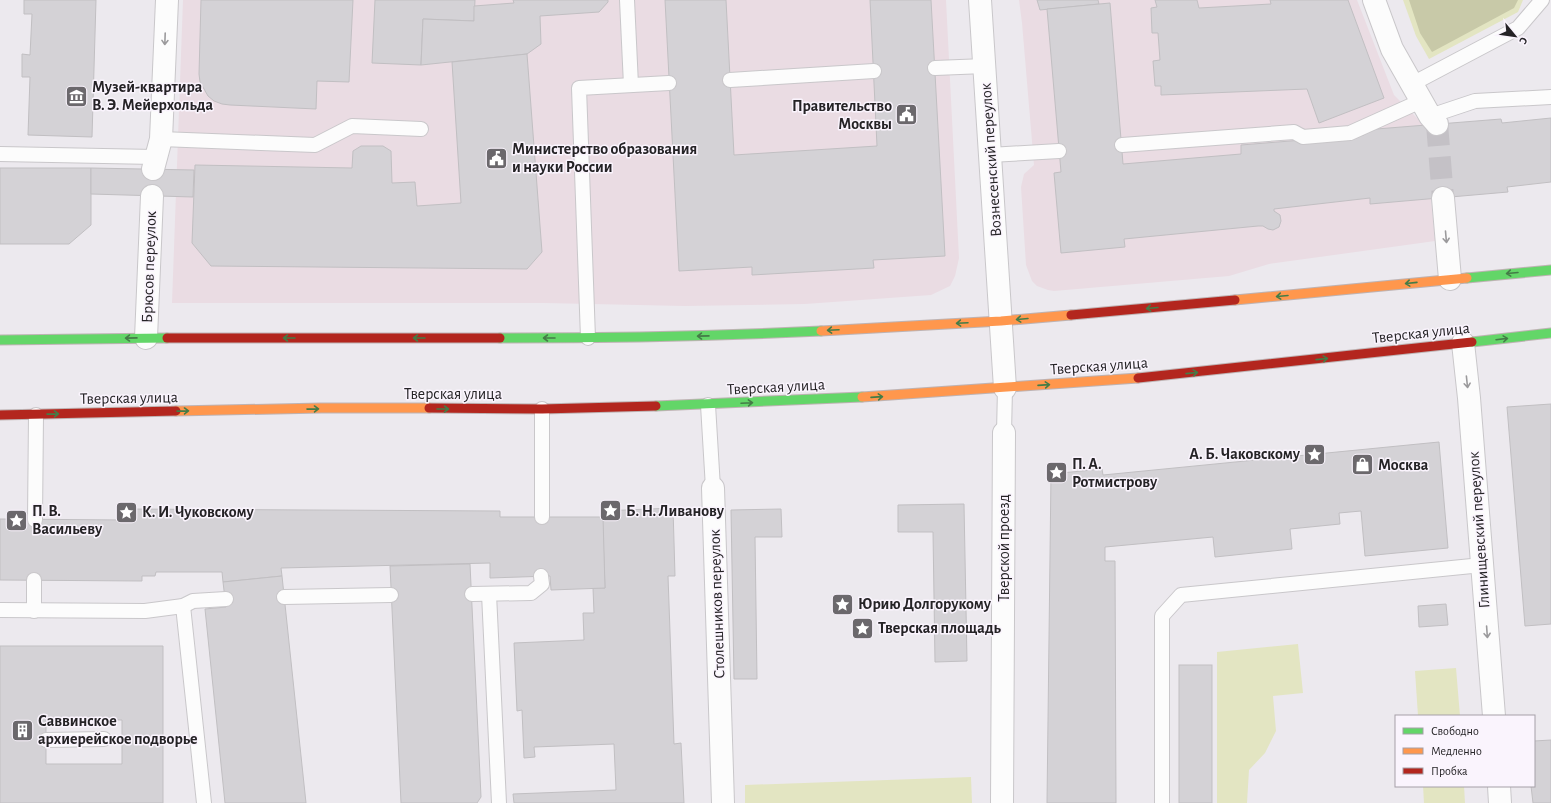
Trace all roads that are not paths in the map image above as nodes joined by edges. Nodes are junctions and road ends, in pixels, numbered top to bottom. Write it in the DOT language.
graph roads {
  1 [pos="166,0"];
  2 [pos="627,0"];
  3 [pos="980,0"];
  4 [pos="1374,0"];
  5 [pos="1542,0"];
  6 [pos="985,66"];
  7 [pos="935,68"];
  8 [pos="874,71"];
  9 [pos="730,80"];
  10 [pos="669,83"];
  11 [pos="631,85"];
  12 [pos="1551,97"];
  13 [pos="1425,106"];
  14 [pos="421,130"];
  15 [pos="1122,145"];
  16 [pos="1059,151"];
  17 [pos="0,154"];
  18 [pos="156,155"];
  19 [pos="990,155"];
  20 [pos="152,196"];
  21 [pos="1443,198"];
  22 [pos="1551,270"];
  23 [pos="1450,279"];
  24 [pos="1001,321"];
  25 [pos="1551,333"];
  26 [pos="146,338"];
  27 [pos="588,338"];
  28 [pos="0,340"];
  29 [pos="1463,343"];
  30 [pos="1005,388"];
  31 [pos="708,405"];
  32 [pos="542,409"];
  33 [pos="0,415"];
  34 [pos="36,415"];
  35 [pos="1004,433"];
  36 [pos="713,488"];
  37 [pos="542,517"];
  38 [pos="35,520"];
  39 [pos="1482,565"];
  40 [pos="542,576"];
  41 [pos="34,580"];
  42 [pos="472,594"];
  43 [pos="489,594"];
  44 [pos="392,595"];
  45 [pos="284,597"];
  46 [pos="226,599"];
  47 [pos="183,606"];
  48 [pos="0,610"];
  49 [pos="34,611"];
  50 [pos="1494,715"];
  51 [pos="104,739"];
  52 [pos="46,740"];
  53 [pos="1499,787"];
  54 [pos="204,803"];
  55 [pos="499,803"];
  56 [pos="723,803"];
  57 [pos="1002,803"];
  58 [pos="1162,803"];
  59 [pos="1500,803"];
  1 -- 18 [label="street, one-way"];
  2 -- 11 [label="lane"];
  3 -- 6 [label="street, Вознесенский переулок"];
  4 -- 13 [label="street"];
  5 -- 13 [label="lane"];
  6 -- 7 [label="lane"];
  6 -- 19 [label="street, Вознесенский переулок"];
  8 -- 9 [label="lane"];
  10 -- 11 [label="lane"];
  11 -- 27 [label="lane"];
  12 -- 13 [label="lane"];
  13 -- 15 [label="lane"];
  14 -- 18 [label="lane"];
  16 -- 19 [label="lane"];
  17 -- 18 [label="lane"];
  19 -- 24 [label="street, Вознесенский переулок"];
  20 -- 26 [label="street, Брюсов переулок"];
  21 -- 23 [label="street, one-way"];
  22 -- 23 [label="main road, one-way"];
  23 -- 24 [label="main road, one-way"];
  24 -- 27 [label="main road, one-way"];
  24 -- 30 [label="street, Вознесенский переулок"];
  29 -- 25 [label="main road, Тверская улица, one-way"];
  27 -- 26 [label="main road, one-way"];
  26 -- 28 [label="main road, one-way"];
  30 -- 29 [label="main road, Тверская улица, one-way"];
  29 -- 39 [label="street, Глинищевский переулок, one-way"];
  31 -- 30 [label="main road, Тверская улица, one-way"];
  30 -- 35 [label="lane, Тверской проезд"];
  31 -- 32 [label="main road, Тверская улица"];
  31 -- 36 [label="lane, Столешников переулок"];
  34 -- 32 [label="main road, Тверская улица, one-way"];
  32 -- 37 [label="lane"];
  33 -- 34 [label="main road, Тверская улица"];
  34 -- 38 [label="lane"];
  35 -- 57 [label="street, Тверской проезд"];
  36 -- 56 [label="street, Столешников переулок"];
  39 -- 50 [label="street, Глинищевский переулок, one-way"];
  39 -- 58 [label="lane"];
  40 -- 43 [label="lane"];
  41 -- 49 [label="lane"];
  42 -- 43 [label="lane"];
  43 -- 55 [label="lane"];
  44 -- 45 [label="lane"];
  46 -- 47 [label="lane"];
  47 -- 49 [label="lane"];
  47 -- 54 [label="lane"];
  48 -- 49 [label="lane"];
  51 -- 52 [label="lane"];
  53 -- 59 [label="street"];
}
